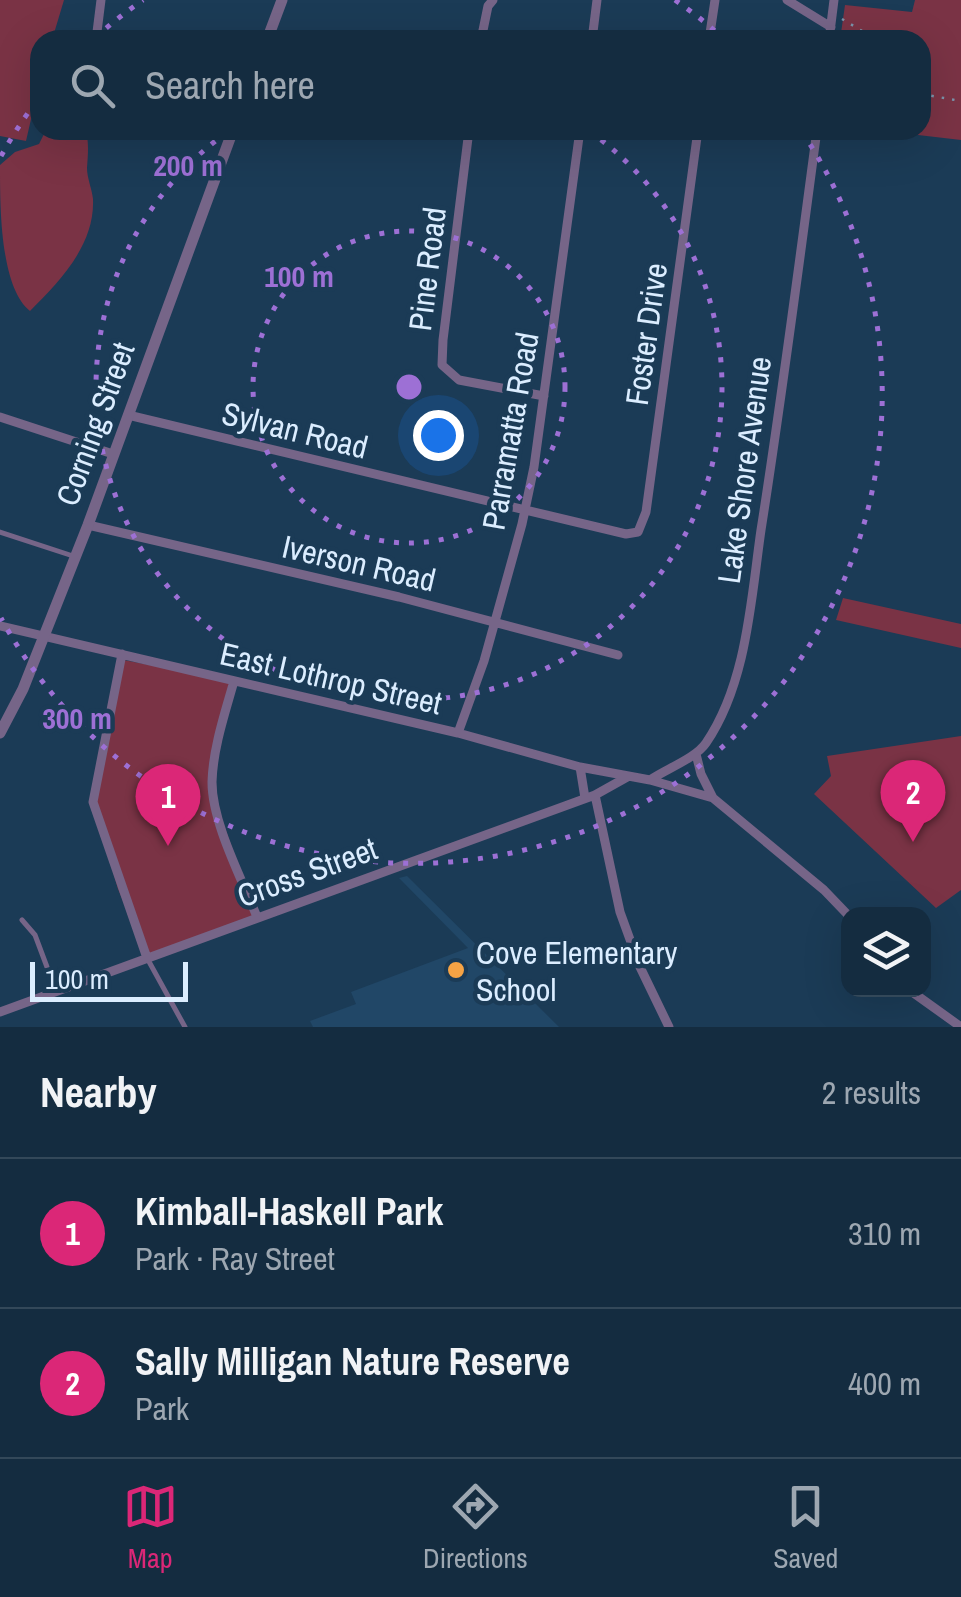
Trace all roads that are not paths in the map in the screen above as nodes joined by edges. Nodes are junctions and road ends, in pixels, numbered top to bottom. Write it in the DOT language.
graph roads {
  1 [pos="101,0"];
  2 [pos="282,0"];
  3 [pos="493,0"];
  4 [pos="584,0"];
  5 [pos="715,0"];
  6 [pos="787,0"];
  7 [pos="834,0"];
  8 [pos="597,1"];
  9 [pos="831,26"];
  10 [pos="97,30"];
  11 [pos="271,30"];
  12 [pos="483,30"];
  13 [pos="593,30"];
  14 [pos="710,30"];
  15 [pos="830,30"];
  16 [pos="229,140"];
  17 [pos="469,140"];
  18 [pos="579,140"];
  19 [pos="697,140"];
  20 [pos="816,140"];
  21 [pos="544,396"];
  22 [pos="128,415"];
  23 [pos="0,416"];
  24 [pos="114,454"];
  25 [pos="525,510"];
  26 [pos="88,525"];
  27 [pos="0,532"];
  28 [pos="626,534"];
  29 [pos="75,557"];
  30 [pos="495,622"];
  31 [pos="0,626"];
  32 [pos="44,636"];
  33 [pos="122,654"];
  34 [pos="618,655"];
  35 [pos="234,681"];
  36 [pos="0,733"];
  37 [pos="458,733"];
  38 [pos="696,754"];
  39 [pos="580,767"];
  40 [pos="629,776"];
  41 [pos="650,780"];
  42 [pos="590,797"];
  43 [pos="713,798"];
  44 [pos="841,908"];
  45 [pos="258,917"];
  46 [pos="22,920"];
  47 [pos="147,958"];
  48 [pos="56,991"];
  49 [pos="918,997"];
  50 [pos="0,1012"];
  51 [pos="186,1027"];
  52 [pos="669,1027"];
  53 [pos="960,1027"];
  1 -- 10 [label="street"];
  2 -- 11 [label="street"];
  3 -- 12 [label="street"];
  4 -- 8 [label="street"];
  5 -- 14 [label="street"];
  6 -- 9 [label="street"];
  7 -- 9 [label="street"];
  8 -- 13 [label="street"];
  9 -- 15 [label="street"];
  16 -- 22 [label="street, Corning Street"];
  17 -- 21 [label="street, Pine Road"];
  18 -- 21 [label="street, Parramatta Road"];
  19 -- 28 [label="street, Foster Drive"];
  20 -- 38 [label="street, Lake Shore Avenue"];
  21 -- 25 [label="street, Parramatta Road"];
  22 -- 24 [label="street, Corning Street"];
  22 -- 25 [label="street, Sylvan Road"];
  23 -- 24 [label="street"];
  24 -- 26 [label="street, Corning Street"];
  25 -- 28 [label="street, Sylvan Road"];
  25 -- 30 [label="street, Parramatta Road"];
  26 -- 29 [label="street, Corning Street"];
  26 -- 30 [label="street, Iverson Road"];
  27 -- 29 [label="lane"];
  29 -- 32 [label="street, Corning Street"];
  30 -- 34 [label="street, Iverson Road"];
  30 -- 37 [label="street, Parramatta Road"];
  31 -- 32 [label="street, East Lothrop Street"];
  32 -- 33 [label="street, East Lothrop Street"];
  32 -- 36 [label="street, Corning Street"];
  33 -- 35 [label="street, East Lothrop Street"];
  33 -- 47 [label="street"];
  35 -- 37 [label="street, East Lothrop Street"];
  35 -- 45 [label="street"];
  37 -- 39 [label="street, East Lothrop Street"];
  38 -- 41 [label="street, Lake Shore Avenue"];
  38 -- 43 [label="street"];
  39 -- 40 [label="street, East Lothrop Street"];
  39 -- 42 [label="street"];
  40 -- 41 [label="street, East Lothrop Street"];
  40 -- 42 [label="street, Cross Street"];
  41 -- 43 [label="street, East Lothrop Street"];
  42 -- 45 [label="street, Cross Street"];
  42 -- 52 [label="street"];
  43 -- 44 [label="street"];
  45 -- 47 [label="street, Cross Street"];
  46 -- 48 [label="lane"];
  47 -- 48 [label="street, Cross Street"];
  47 -- 51 [label="lane"];
  48 -- 50 [label="street, Cross Street"];
  49 -- 53 [label="street"];
}
